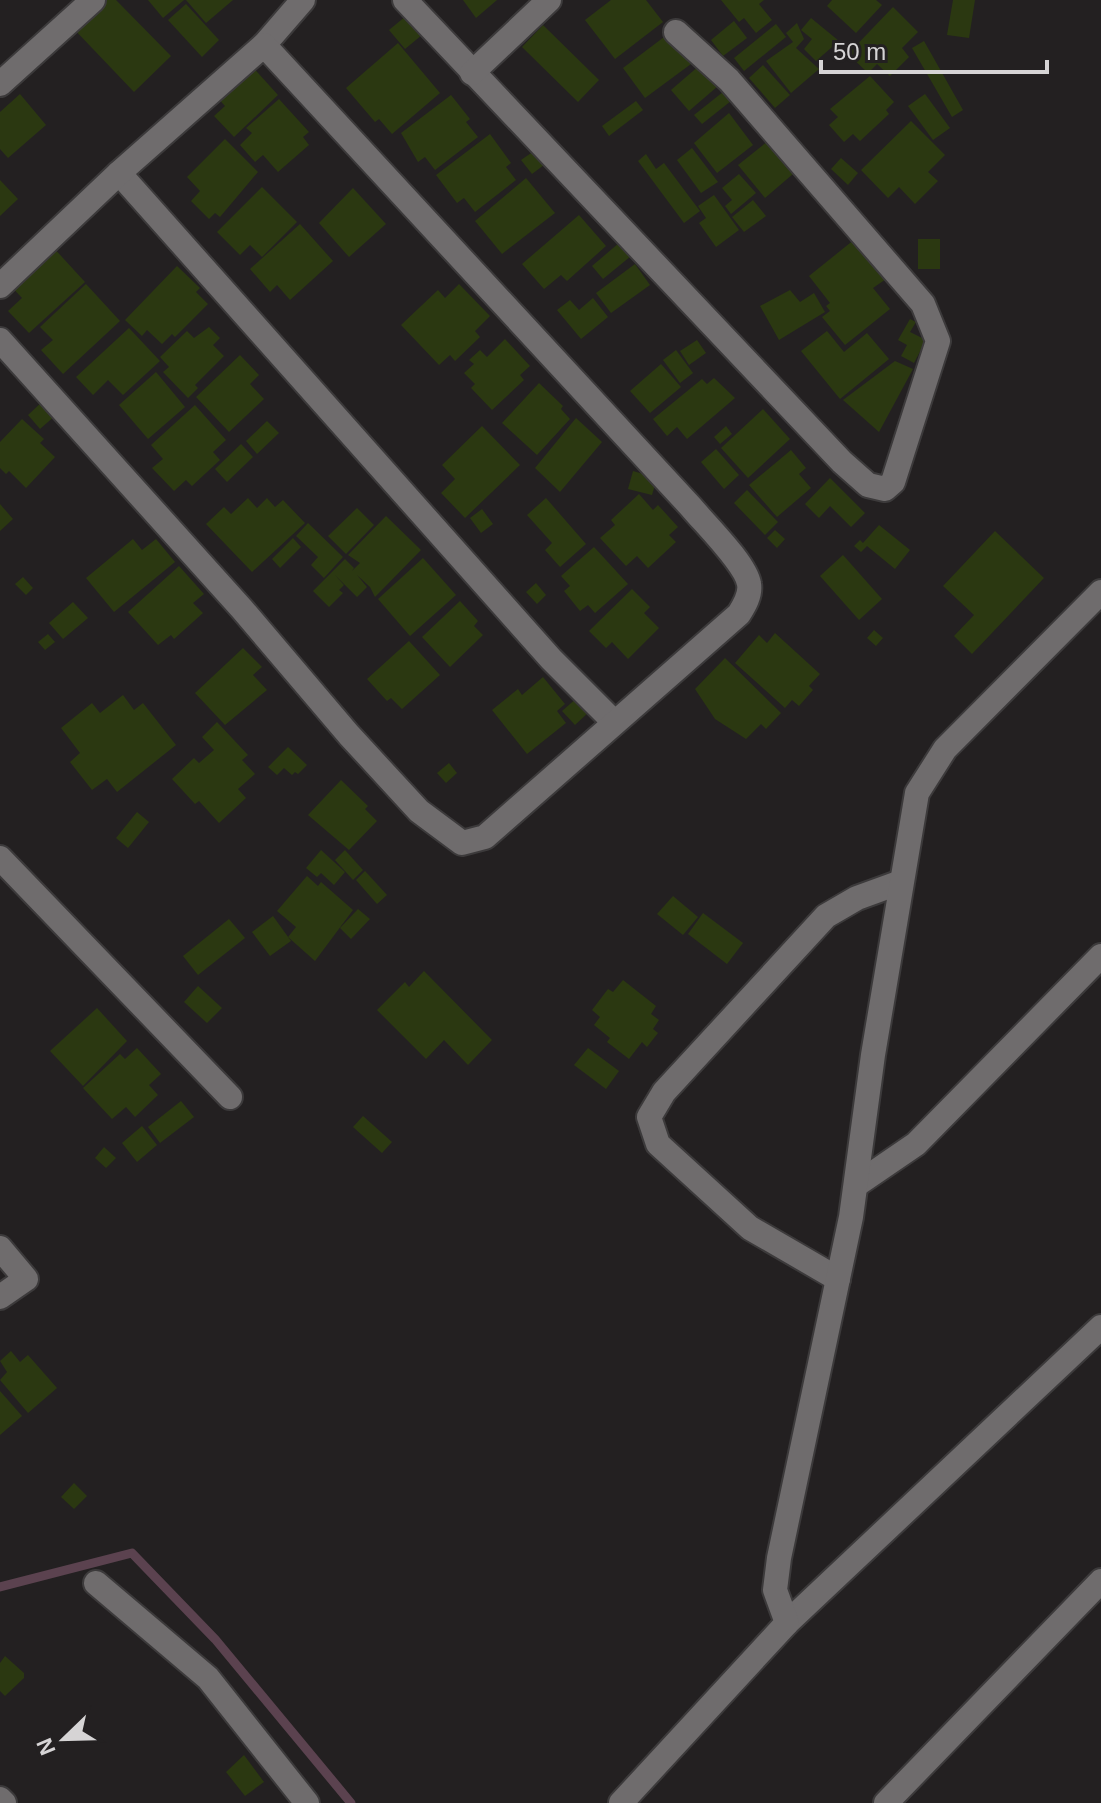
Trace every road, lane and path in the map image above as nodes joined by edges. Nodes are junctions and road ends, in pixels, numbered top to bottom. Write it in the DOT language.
graph roads {
  1 [pos="93,0"];
  2 [pos="303,0"];
  3 [pos="405,0"];
  4 [pos="549,0"];
  5 [pos="676,32"];
  6 [pos="264,45"];
  7 [pos="472,73"];
  8 [pos="0,84"];
  9 [pos="119,173"];
  10 [pos="0,286"];
  11 [pos="0,340"];
  12 [pos="1101,592"];
  13 [pos="614,722"];
  14 [pos="0,858"];
  15 [pos="901,882"];
  16 [pos="1101,956"];
  17 [pos="230,1097"];
  18 [pos="856,1185"];
  19 [pos="0,1248"];
  20 [pos="838,1279"];
  21 [pos="0,1297"];
  22 [pos="1101,1327"];
  23 [pos="1101,1581"];
  24 [pos="96,1583"];
  25 [pos="787,1623"];
  26 [pos="307,1803"];
  27 [pos="621,1803"];
  28 [pos="886,1803"];
  1 -- 8 [label="street"];
  2 -- 6 [label="street"];
  3 -- 7 [label="street"];
  4 -- 7 [label="street"];
  5 -- 7 [label="street"];
  6 -- 9 [label="street"];
  6 -- 13 [label="street"];
  9 -- 10 [label="street"];
  9 -- 13 [label="street"];
  11 -- 13 [label="street"];
  12 -- 15 [label="street"];
  14 -- 17 [label="street"];
  15 -- 18 [label="street"];
  15 -- 20 [label="street"];
  16 -- 18 [label="street"];
  18 -- 20 [label="street"];
  19 -- 21 [label="street"];
  20 -- 25 [label="street"];
  22 -- 25 [label="street"];
  23 -- 28 [label="street"];
  24 -- 26 [label="street"];
  25 -- 27 [label="street"];
}
